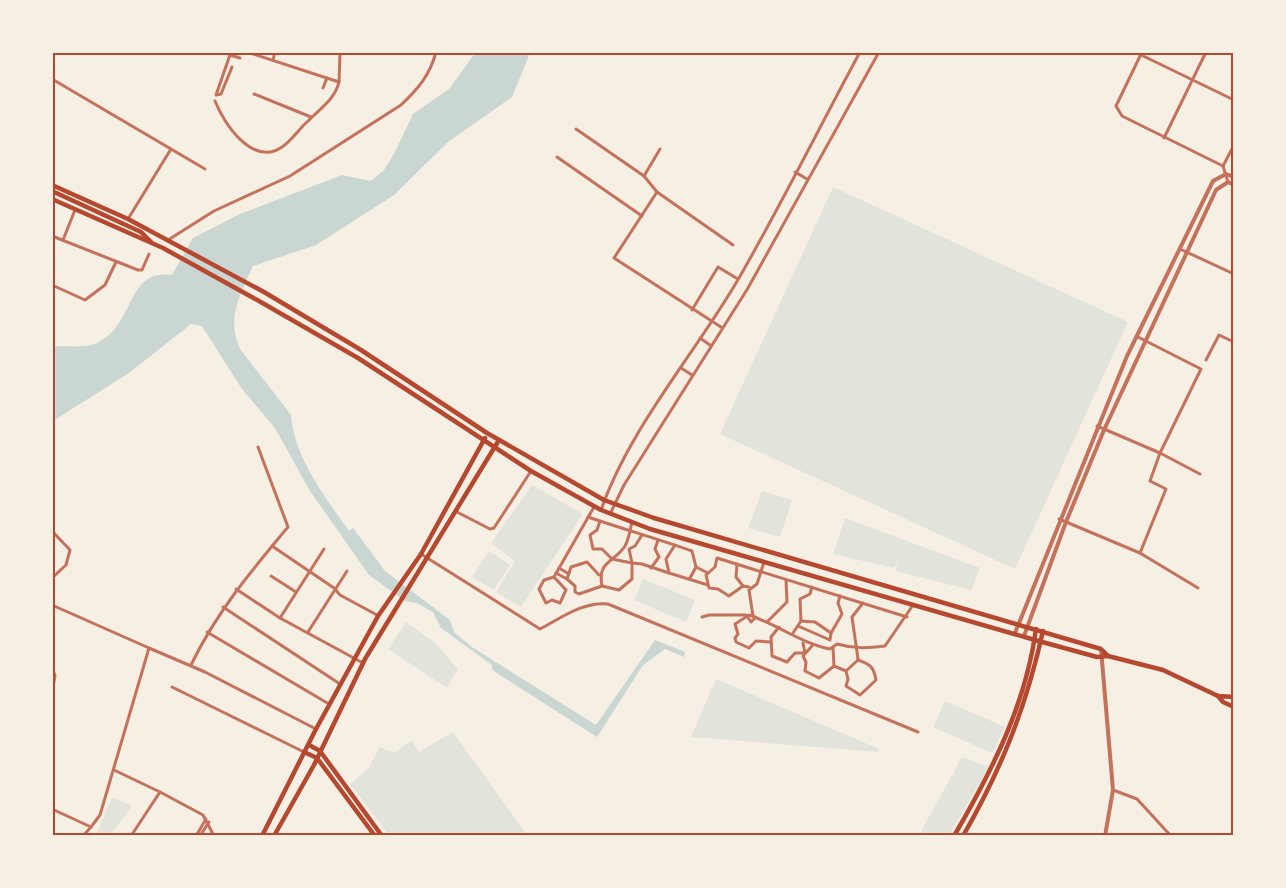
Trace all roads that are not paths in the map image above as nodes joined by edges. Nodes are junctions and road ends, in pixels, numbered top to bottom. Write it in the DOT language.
graph roads {
  1 [pos="242,52"];
  2 [pos="248,52"];
  3 [pos="275,52"];
  4 [pos="340,52"];
  5 [pos="436,52"];
  6 [pos="860,52"];
  7 [pos="879,52"];
  8 [pos="1135,52"];
  9 [pos="1206,52"];
  10 [pos="231,54"];
  11 [pos="256,54"];
  12 [pos="1141,54"];
  13 [pos="273,60"];
  14 [pos="232,67"];
  15 [pos="327,78"];
  16 [pos="52,79"];
  17 [pos="1192,80"];
  18 [pos="339,82"];
  19 [pos="323,88"];
  20 [pos="254,94"];
  21 [pos="1233,100"];
  22 [pos="215,101"];
  23 [pos="311,117"];
  24 [pos="576,129"];
  25 [pos="1164,138"];
  26 [pos="1233,145"];
  27 [pos="171,149"];
  28 [pos="660,149"];
  29 [pos="557,157"];
  30 [pos="1223,166"];
  31 [pos="205,168"];
  32 [pos="795,172"];
  33 [pos="1226,174"];
  34 [pos="644,176"];
  35 [pos="1233,177"];
  36 [pos="807,179"];
  37 [pos="1228,182"];
  38 [pos="52,184"];
  39 [pos="1233,185"];
  40 [pos="52,191"];
  41 [pos="657,192"];
  42 [pos="52,200"];
  43 [pos="1203,201"];
  44 [pos="1210,205"];
  45 [pos="75,210"];
  46 [pos="642,216"];
  47 [pos="128,219"];
  48 [pos="1186,235"];
  49 [pos="52,236"];
  50 [pos="1195,239"];
  51 [pos="63,240"];
  52 [pos="168,240"];
  53 [pos="154,245"];
  54 [pos="733,245"];
  55 [pos="1179,249"];
  56 [pos="1188,253"];
  57 [pos="149,254"];
  58 [pos="116,262"];
  59 [pos="1233,274"];
  60 [pos="739,279"];
  61 [pos="52,285"];
  62 [pos="692,310"];
  63 [pos="711,321"];
  64 [pos="721,327"];
  65 [pos="1138,337"];
  66 [pos="700,338"];
  67 [pos="1146,341"];
  68 [pos="1233,342"];
  69 [pos="710,345"];
  70 [pos="1206,360"];
  71 [pos="681,368"];
  72 [pos="692,375"];
  73 [pos="1096,426"];
  74 [pos="1104,430"];
  75 [pos="487,433"];
  76 [pos="499,440"];
  77 [pos="484,441"];
  78 [pos="258,447"];
  79 [pos="495,448"];
  80 [pos="1160,453"];
  81 [pos="531,471"];
  82 [pos="1200,474"];
  83 [pos="604,500"];
  84 [pos="614,504"];
  85 [pos="594,507"];
  86 [pos="601,510"];
  87 [pos="457,512"];
  88 [pos="610,514"];
  89 [pos="588,517"];
  90 [pos="1059,519"];
  91 [pos="600,521"];
  92 [pos="632,522"];
  93 [pos="1066,522"];
  94 [pos="52,531"];
  95 [pos="630,531"];
  96 [pos="642,535"];
  97 [pos="658,540"];
  98 [pos="675,545"];
  99 [pos="272,546"];
  100 [pos="324,549"];
  101 [pos="1140,553"];
  102 [pos="421,554"];
  103 [pos="429,558"];
  104 [pos="612,559"];
  105 [pos="765,562"];
  106 [pos="632,564"];
  107 [pos="736,564"];
  108 [pos="696,567"];
  109 [pos="558,568"];
  110 [pos="651,568"];
  111 [pos="310,571"];
  112 [pos="347,571"];
  113 [pos="762,572"];
  114 [pos="669,573"];
  115 [pos="708,573"];
  116 [pos="569,574"];
  117 [pos="555,575"];
  118 [pos="599,575"];
  119 [pos="271,576"];
  120 [pos="52,578"];
  121 [pos="690,578"];
  122 [pos="567,579"];
  123 [pos="786,580"];
  124 [pos="708,585"];
  125 [pos="602,586"];
  126 [pos="743,586"];
  127 [pos="749,587"];
  128 [pos="812,587"];
  129 [pos="334,588"];
  130 [pos="1198,588"];
  131 [pos="236,589"];
  132 [pos="296,592"];
  133 [pos="840,596"];
  134 [pos="930,597"];
  135 [pos="863,603"];
  136 [pos="52,604"];
  137 [pos="913,605"];
  138 [pos="223,607"];
  139 [pos="925,608"];
  140 [pos="978,611"];
  141 [pos="746,615"];
  142 [pos="378,616"];
  143 [pos="702,617"];
  144 [pos="755,617"];
  145 [pos="907,617"];
  146 [pos="280,618"];
  147 [pos="801,621"];
  148 [pos="767,622"];
  149 [pos="975,622"];
  150 [pos="1019,623"];
  151 [pos="798,626"];
  152 [pos="1026,626"];
  153 [pos="779,627"];
  154 [pos="1036,629"];
  155 [pos="1043,631"];
  156 [pos="207,632"];
  157 [pos="308,632"];
  158 [pos="793,633"];
  159 [pos="831,633"];
  160 [pos="1015,633"];
  161 [pos="367,635"];
  162 [pos="1024,636"];
  163 [pos="376,640"];
  164 [pos="1037,641"];
  165 [pos="771,642"];
  166 [pos="803,642"];
  167 [pos="812,646"];
  168 [pos="149,648"];
  169 [pos="833,648"];
  170 [pos="856,649"];
  171 [pos="1101,649"];
  172 [pos="805,653"];
  173 [pos="1108,656"];
  174 [pos="1101,657"];
  175 [pos="355,658"];
  176 [pos="858,660"];
  177 [pos="363,663"];
  178 [pos="191,665"];
  179 [pos="834,666"];
  180 [pos="52,667"];
  181 [pos="846,671"];
  182 [pos="340,684"];
  183 [pos="172,687"];
  184 [pos="1022,688"];
  185 [pos="1028,691"];
  186 [pos="52,692"];
  187 [pos="1218,696"];
  188 [pos="1233,697"];
  189 [pos="329,705"];
  190 [pos="1017,705"];
  191 [pos="1023,707"];
  192 [pos="1233,707"];
  193 [pos="1009,727"];
  194 [pos="316,729"];
  195 [pos="1016,729"];
  196 [pos="918,732"];
  197 [pos="309,745"];
  198 [pos="320,751"];
  199 [pos="304,752"];
  200 [pos="999,752"];
  201 [pos="1005,755"];
  202 [pos="317,758"];
  203 [pos="114,770"];
  204 [pos="989,775"];
  205 [pos="995,779"];
  206 [pos="343,782"];
  207 [pos="338,785"];
  208 [pos="1113,790"];
  209 [pos="160,792"];
  210 [pos="978,794"];
  211 [pos="985,798"];
  212 [pos="52,809"];
  213 [pos="969,811"];
  214 [pos="975,814"];
  215 [pos="207,820"];
  216 [pos="91,827"];
  217 [pos="373,828"];
  218 [pos="83,836"];
  219 [pos="131,836"];
  220 [pos="198,836"];
  221 [pos="214,836"];
  222 [pos="262,836"];
  223 [pos="274,836"];
  224 [pos="375,836"];
  225 [pos="382,836"];
  226 [pos="954,836"];
  227 [pos="963,836"];
  228 [pos="1105,836"];
  229 [pos="1171,836"];
  1 -- 10 [label="street"];
  2 -- 11 [label="street"];
  3 -- 13 [label="street"];
  4 -- 18 [label="street"];
  5 -- 52 [label="street"];
  6 -- 32 [label="street"];
  7 -- 36 [label="street"];
  8 -- 12 [label="street"];
  9 -- 17 [label="street"];
  10 -- 14 [label="street"];
  11 -- 13 [label="street"];
  12 -- 17 [label="street"];
  12 -- 25 [label="street"];
  13 -- 15 [label="street"];
  15 -- 18 [label="street"];
  15 -- 19 [label="street"];
  16 -- 27 [label="street"];
  17 -- 21 [label="street"];
  17 -- 25 [label="street"];
  18 -- 23 [label="street"];
  20 -- 23 [label="street"];
  22 -- 23 [label="street"];
  24 -- 34 [label="street"];
  25 -- 30 [label="street"];
  26 -- 30 [label="street"];
  27 -- 31 [label="street"];
  27 -- 47 [label="street"];
  28 -- 34 [label="street"];
  29 -- 46 [label="street"];
  30 -- 33 [label="street"];
  32 -- 36 [label="street"];
  32 -- 60 [label="street"];
  33 -- 35 [label="street"];
  33 -- 37 [label="street"];
  33 -- 43 [label="street"];
  34 -- 41 [label="street"];
  36 -- 64 [label="street"];
  37 -- 39 [label="street"];
  37 -- 44 [label="street"];
  38 -- 47 [label="main road"];
  40 -- 53 [label="main road"];
  41 -- 46 [label="street"];
  41 -- 54 [label="street"];
  42 -- 45 [label="main road"];
  43 -- 44 [label="street"];
  43 -- 48 [label="street"];
  44 -- 50 [label="street"];
  45 -- 51 [label="street"];
  45 -- 53 [label="main road"];
  46 -- 62 [label="street"];
  47 -- 52 [label="main road"];
  48 -- 50 [label="street"];
  48 -- 55 [label="street"];
  49 -- 51 [label="street"];
  50 -- 56 [label="street"];
  51 -- 58 [label="street"];
  52 -- 75 [label="main road"];
  53 -- 77 [label="main road"];
  55 -- 56 [label="street"];
  55 -- 65 [label="street"];
  56 -- 59 [label="street"];
  56 -- 67 [label="street"];
  57 -- 58 [label="street"];
  58 -- 61 [label="street"];
  60 -- 62 [label="street"];
  60 -- 63 [label="street"];
  62 -- 63 [label="street"];
  63 -- 64 [label="street"];
  63 -- 66 [label="street"];
  64 -- 69 [label="street"];
  65 -- 67 [label="street"];
  65 -- 73 [label="street"];
  66 -- 69 [label="street"];
  66 -- 71 [label="street"];
  67 -- 74 [label="street"];
  67 -- 80 [label="street"];
  68 -- 70 [label="street"];
  69 -- 72 [label="street"];
  71 -- 72 [label="street"];
  71 -- 83 [label="street"];
  72 -- 84 [label="street"];
  73 -- 74 [label="street"];
  73 -- 90 [label="street"];
  74 -- 80 [label="street"];
  74 -- 93 [label="street"];
  75 -- 76 [label="main road"];
  75 -- 77 [label="main road"];
  76 -- 79 [label="main road"];
  76 -- 83 [label="main road"];
  77 -- 79 [label="main road"];
  77 -- 102 [label="main road"];
  78 -- 99 [label="street"];
  79 -- 81 [label="main road"];
  79 -- 87 [label="main road"];
  80 -- 82 [label="street"];
  80 -- 101 [label="street"];
  81 -- 85 [label="main road"];
  81 -- 87 [label="street"];
  83 -- 84 [label="main road"];
  83 -- 86 [label="street"];
  84 -- 88 [label="street"];
  84 -- 134 [label="main road"];
  85 -- 86 [label="main road"];
  85 -- 89 [label="street"];
  86 -- 88 [label="main road"];
  87 -- 103 [label="main road"];
  88 -- 92 [label="main road"];
  89 -- 91 [label="street"];
  89 -- 109 [label="street"];
  90 -- 93 [label="street"];
  90 -- 150 [label="street"];
  91 -- 95 [label="street"];
  91 -- 104 [label="street"];
  92 -- 95 [label="street"];
  92 -- 105 [label="main road"];
  93 -- 101 [label="street"];
  93 -- 152 [label="street"];
  94 -- 120 [label="street"];
  95 -- 96 [label="street"];
  95 -- 104 [label="street"];
  96 -- 97 [label="street"];
  96 -- 106 [label="street"];
  97 -- 98 [label="street"];
  97 -- 110 [label="street"];
  98 -- 108 [label="street"];
  98 -- 114 [label="street"];
  99 -- 111 [label="street"];
  99 -- 131 [label="street"];
  100 -- 111 [label="street"];
  101 -- 130 [label="street"];
  102 -- 103 [label="street"];
  102 -- 142 [label="main road"];
  103 -- 163 [label="main road"];
  103 -- 196 [label="street"];
  104 -- 106 [label="street"];
  104 -- 118 [label="street"];
  105 -- 113 [label="street"];
  105 -- 137 [label="main road"];
  106 -- 110 [label="street"];
  106 -- 125 [label="street"];
  107 -- 113 [label="street"];
  107 -- 115 [label="street"];
  107 -- 126 [label="street"];
  108 -- 115 [label="street"];
  108 -- 121 [label="street"];
  109 -- 116 [label="street"];
  109 -- 117 [label="street"];
  110 -- 114 [label="street"];
  111 -- 129 [label="street"];
  111 -- 132 [label="street"];
  112 -- 129 [label="street"];
  113 -- 123 [label="street"];
  113 -- 127 [label="street"];
  114 -- 121 [label="street"];
  115 -- 124 [label="street"];
  116 -- 118 [label="street"];
  116 -- 122 [label="street"];
  117 -- 117 [label="street"];
  117 -- 122 [label="street"];
  118 -- 125 [label="street"];
  119 -- 132 [label="street"];
  121 -- 124 [label="street"];
  122 -- 125 [label="street"];
  123 -- 128 [label="street"];
  123 -- 148 [label="street"];
  124 -- 126 [label="street"];
  126 -- 127 [label="street"];
  127 -- 144 [label="street"];
  128 -- 133 [label="street"];
  128 -- 147 [label="street"];
  129 -- 142 [label="street"];
  129 -- 157 [label="street"];
  131 -- 138 [label="street"];
  131 -- 146 [label="street"];
  132 -- 146 [label="street"];
  133 -- 135 [label="street"];
  133 -- 159 [label="street"];
  134 -- 139 [label="main road"];
  134 -- 140 [label="main road"];
  135 -- 145 [label="street"];
  135 -- 170 [label="street"];
  136 -- 168 [label="street"];
  137 -- 139 [label="main road"];
  137 -- 145 [label="street"];
  138 -- 156 [label="street"];
  138 -- 182 [label="street"];
  139 -- 149 [label="main road"];
  140 -- 149 [label="main road"];
  140 -- 150 [label="main road"];
  141 -- 143 [label="street"];
  141 -- 144 [label="street"];
  141 -- 165 [label="street"];
  142 -- 161 [label="main road"];
  144 -- 148 [label="street"];
  145 -- 170 [label="street"];
  146 -- 157 [label="street"];
  147 -- 151 [label="street"];
  147 -- 159 [label="street"];
  148 -- 153 [label="street"];
  149 -- 160 [label="main road"];
  150 -- 152 [label="main road"];
  150 -- 160 [label="street"];
  151 -- 158 [label="street"];
  151 -- 159 [label="street"];
  152 -- 154 [label="main road"];
  152 -- 162 [label="street"];
  153 -- 158 [label="street"];
  153 -- 165 [label="street"];
  154 -- 155 [label="main road"];
  154 -- 164 [label="main road"];
  155 -- 164 [label="main road"];
  155 -- 171 [label="main road"];
  156 -- 178 [label="street"];
  156 -- 189 [label="street"];
  157 -- 175 [label="street"];
  158 -- 166 [label="street"];
  160 -- 162 [label="main road"];
  161 -- 163 [label="main road"];
  161 -- 175 [label="main road"];
  162 -- 164 [label="main road"];
  163 -- 177 [label="main road"];
  164 -- 174 [label="main road"];
  164 -- 184 [label="main road"];
  164 -- 185 [label="main road"];
  165 -- 172 [label="street"];
  166 -- 167 [label="street"];
  166 -- 172 [label="street"];
  167 -- 169 [label="street"];
  167 -- 172 [label="street"];
  168 -- 178 [label="street"];
  168 -- 203 [label="street"];
  169 -- 170 [label="street"];
  169 -- 179 [label="street"];
  170 -- 176 [label="street"];
  171 -- 173 [label="main road"];
  171 -- 174 [label="street"];
  172 -- 179 [label="street"];
  173 -- 174 [label="main road"];
  173 -- 187 [label="main road"];
  174 -- 208 [label="street"];
  175 -- 177 [label="street"];
  175 -- 182 [label="main road"];
  176 -- 181 [label="street"];
  176 -- 181 [label="street"];
  177 -- 198 [label="main road"];
  178 -- 194 [label="street"];
  179 -- 181 [label="street"];
  180 -- 186 [label="street"];
  182 -- 189 [label="main road"];
  183 -- 199 [label="street"];
  184 -- 185 [label="main road"];
  184 -- 190 [label="main road"];
  185 -- 191 [label="main road"];
  187 -- 188 [label="main road"];
  187 -- 192 [label="main road"];
  189 -- 194 [label="main road"];
  190 -- 191 [label="main road"];
  190 -- 193 [label="main road"];
  191 -- 195 [label="main road"];
  193 -- 195 [label="main road"];
  193 -- 200 [label="main road"];
  194 -- 197 [label="main road"];
  195 -- 201 [label="main road"];
  197 -- 198 [label="main road"];
  197 -- 199 [label="main road"];
  198 -- 202 [label="main road"];
  198 -- 206 [label="main road"];
  199 -- 202 [label="main road"];
  199 -- 222 [label="main road"];
  200 -- 201 [label="main road"];
  200 -- 204 [label="main road"];
  201 -- 205 [label="main road"];
  202 -- 207 [label="main road"];
  202 -- 223 [label="main road"];
  203 -- 209 [label="street"];
  203 -- 216 [label="street"];
  204 -- 205 [label="main road"];
  204 -- 210 [label="main road"];
  205 -- 211 [label="main road"];
  206 -- 207 [label="main road"];
  206 -- 217 [label="main road"];
  207 -- 217 [label="main road"];
  208 -- 228 [label="street"];
  208 -- 229 [label="street"];
  209 -- 215 [label="street"];
  209 -- 219 [label="street"];
  210 -- 211 [label="main road"];
  210 -- 213 [label="main road"];
  211 -- 214 [label="main road"];
  212 -- 216 [label="street"];
  213 -- 214 [label="main road"];
  213 -- 226 [label="main road"];
  214 -- 227 [label="main road"];
  215 -- 220 [label="street"];
  215 -- 221 [label="street"];
  216 -- 218 [label="street"];
  217 -- 224 [label="main road"];
  217 -- 225 [label="main road"];
}
